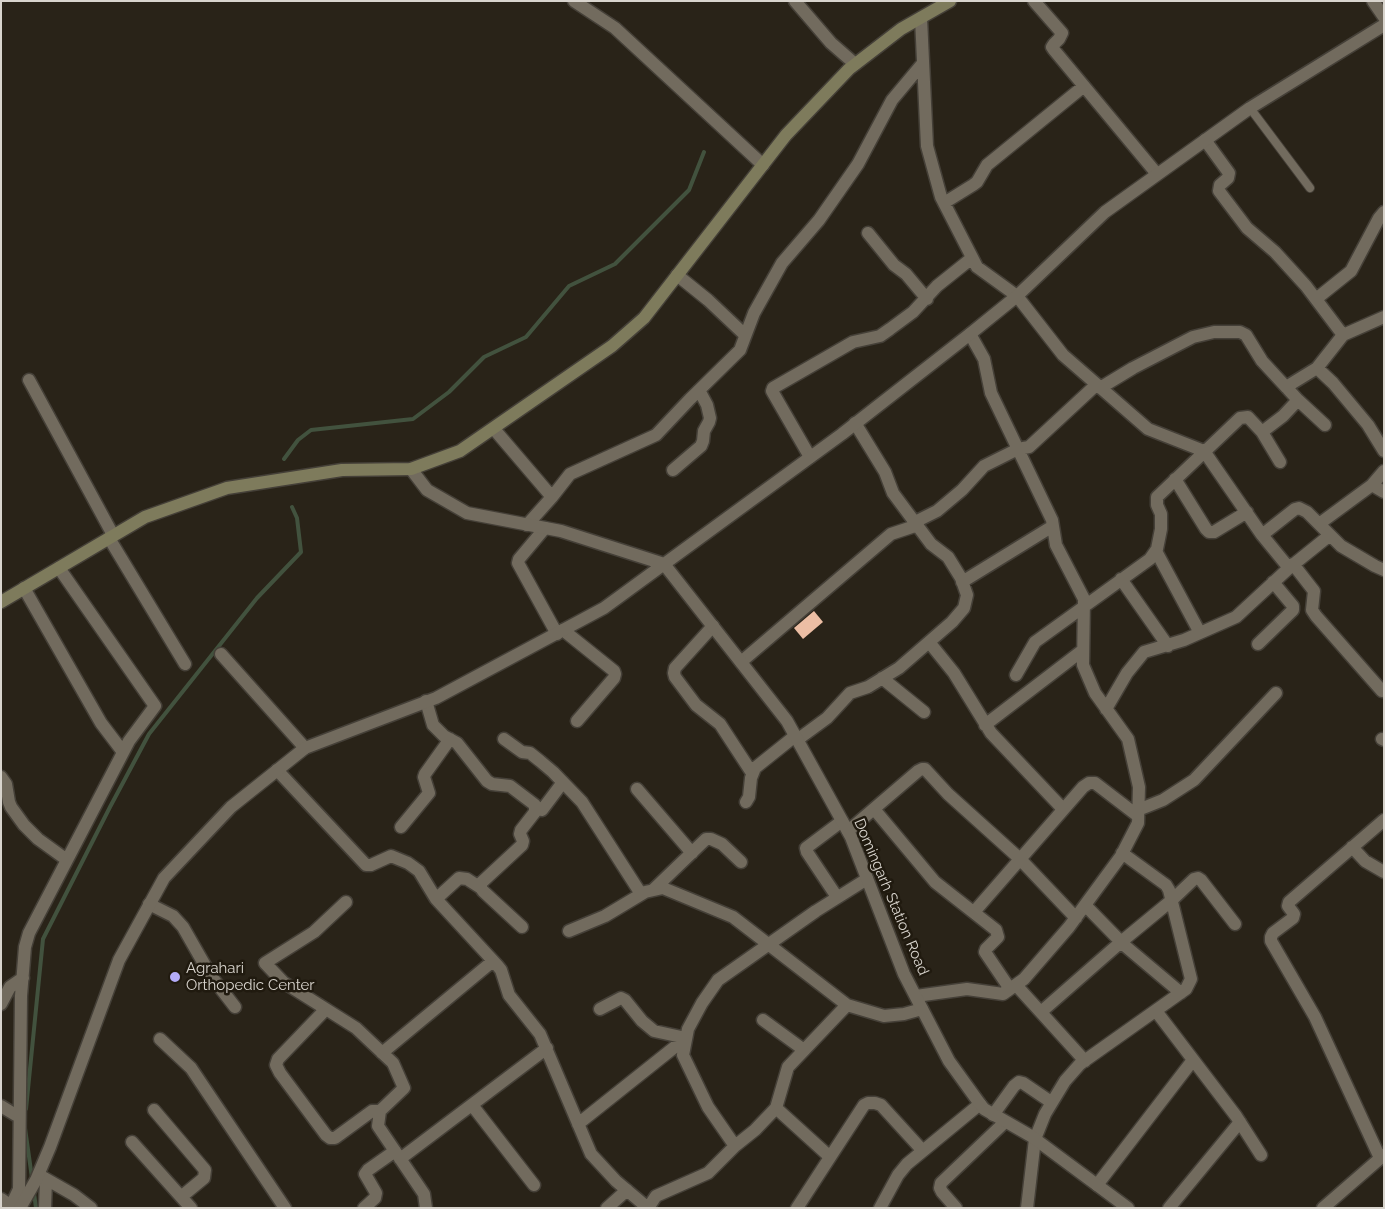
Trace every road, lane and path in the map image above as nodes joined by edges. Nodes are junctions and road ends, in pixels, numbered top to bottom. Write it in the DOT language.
graph roads {
  1 [pos="574,1"];
  2 [pos="795,1"];
  3 [pos="950,1"];
  4 [pos="1034,1"];
  5 [pos="1374,1"];
  6 [pos="1384,17"];
  7 [pos="921,18"];
  8 [pos="1384,25"];
  9 [pos="923,63"];
  10 [pos="855,64"];
  11 [pos="1084,86"];
  12 [pos="1250,108"];
  13 [pos="1205,140"];
  14 [pos="763,165"];
  15 [pos="1157,174"];
  16 [pos="1310,188"];
  17 [pos="944,202"];
  18 [pos="1384,212"];
  19 [pos="868,233"];
  20 [pos="972,258"];
  21 [pos="677,275"];
  22 [pos="1017,296"];
  23 [pos="927,299"];
  24 [pos="1316,299"];
  25 [pos="1384,317"];
  26 [pos="970,334"];
  27 [pos="1343,335"];
  28 [pos="745,336"];
  29 [pos="1317,368"];
  30 [pos="29,380"];
  31 [pos="1098,386"];
  32 [pos="1286,387"];
  33 [pos="699,390"];
  34 [pos="1298,400"];
  35 [pos="855,423"];
  36 [pos="1325,425"];
  37 [pos="494,429"];
  38 [pos="1262,432"];
  39 [pos="1018,449"];
  40 [pos="1204,451"];
  41 [pos="1384,451"];
  42 [pos="810,457"];
  43 [pos="1280,462"];
  44 [pos="411,469"];
  45 [pos="673,470"];
  46 [pos="1384,471"];
  47 [pos="1175,479"];
  48 [pos="1372,485"];
  49 [pos="1384,492"];
  50 [pos="552,497"];
  51 [pos="1247,512"];
  52 [pos="916,524"];
  53 [pos="1319,524"];
  54 [pos="527,525"];
  55 [pos="1053,526"];
  56 [pos="545,528"];
  57 [pos="1262,535"];
  58 [pos="1330,535"];
  59 [pos="111,537"];
  60 [pos="1156,551"];
  61 [pos="664,564"];
  62 [pos="1291,566"];
  63 [pos="59,568"];
  64 [pos="1384,570"];
  65 [pos="1121,579"];
  66 [pos="962,582"];
  67 [pos="1273,582"];
  68 [pos="24,588"];
  69 [pos="1,602"];
  70 [pos="1084,608"];
  71 [pos="713,626"];
  72 [pos="560,632"];
  73 [pos="1200,633"];
  74 [pos="930,642"];
  75 [pos="1258,644"];
  76 [pos="1168,646"];
  77 [pos="1083,650"];
  78 [pos="222,654"];
  79 [pos="741,662"];
  80 [pos="185,664"];
  81 [pos="1016,674"];
  82 [pos="882,678"];
  83 [pos="1382,691"];
  84 [pos="1276,693"];
  85 [pos="426,702"];
  86 [pos="1106,709"];
  87 [pos="924,712"];
  88 [pos="577,721"];
  89 [pos="984,725"];
  90 [pos="504,738"];
  91 [pos="796,738"];
  92 [pos="450,739"];
  93 [pos="305,748"];
  94 [pos="123,752"];
  95 [pos="277,770"];
  96 [pos="752,773"];
  97 [pos="1,776"];
  98 [pos="563,782"];
  99 [pos="638,789"];
  100 [pos="746,802"];
  101 [pos="1063,808"];
  102 [pos="874,809"];
  103 [pos="542,810"];
  104 [pos="1138,813"];
  105 [pos="1384,820"];
  106 [pos="845,826"];
  107 [pos="401,827"];
  108 [pos="1352,847"];
  109 [pos="692,853"];
  110 [pos="1122,853"];
  111 [pos="1018,858"];
  112 [pos="67,860"];
  113 [pos="741,862"];
  114 [pos="1384,872"];
  115 [pos="867,879"];
  116 [pos="481,888"];
  117 [pos="647,892"];
  118 [pos="837,898"];
  119 [pos="436,899"];
  120 [pos="1172,900"];
  121 [pos="346,902"];
  122 [pos="149,904"];
  123 [pos="1085,905"];
  124 [pos="974,912"];
  125 [pos="1076,918"];
  126 [pos="1235,924"];
  127 [pos="522,927"];
  128 [pos="569,931"];
  129 [pos="1121,942"];
  130 [pos="769,944"];
  131 [pos="493,961"];
  132 [pos="23,978"];
  133 [pos="1013,987"];
  134 [pos="1180,993"];
  135 [pos="916,996"];
  136 [pos="1,1004"];
  137 [pos="847,1005"];
  138 [pos="235,1007"];
  139 [pos="326,1009"];
  140 [pos="600,1009"];
  141 [pos="922,1009"];
  142 [pos="1040,1012"];
  143 [pos="1156,1012"];
  144 [pos="763,1020"];
  145 [pos="686,1038"];
  146 [pos="160,1039"];
  147 [pos="547,1048"];
  148 [pos="804,1050"];
  149 [pos="382,1053"];
  150 [pos="1193,1060"];
  151 [pos="1085,1061"];
  152 [pos="1051,1102"];
  153 [pos="980,1104"];
  154 [pos="472,1105"];
  155 [pos="1,1106"];
  156 [pos="776,1108"];
  157 [pos="154,1110"];
  158 [pos="380,1111"];
  159 [pos="993,1115"];
  160 [pos="19,1117"];
  161 [pos="1005,1122"];
  162 [pos="1240,1122"];
  163 [pos="578,1124"];
  164 [pos="1034,1139"];
  165 [pos="132,1142"];
  166 [pos="735,1146"];
  167 [pos="924,1151"];
  168 [pos="397,1155"];
  169 [pos="1261,1155"];
  170 [pos="1382,1156"];
  171 [pos="830,1157"];
  172 [pos="40,1178"];
  173 [pos="534,1185"];
  174 [pos="1097,1185"];
  175 [pos="627,1190"];
  176 [pos="182,1197"];
  177 [pos="14,1205"];
  178 [pos="45,1208"];
  179 [pos="91,1208"];
  180 [pos="191,1208"];
  181 [pos="285,1208"];
  182 [pos="364,1208"];
  183 [pos="426,1208"];
  184 [pos="607,1208"];
  185 [pos="648,1208"];
  186 [pos="797,1208"];
  187 [pos="880,1208"];
  188 [pos="956,1208"];
  189 [pos="1026,1208"];
  190 [pos="1128,1208"];
  191 [pos="1169,1208"];
  192 [pos="1323,1208"];
  1 -- 14 [label="street"];
  2 -- 10 [label="street"];
  3 -- 7 [label="main road"];
  4 -- 11 [label="street"];
  5 -- 6 [label="street"];
  7 -- 9 [label="street"];
  7 -- 10 [label="main road"];
  8 -- 12 [label="street"];
  9 -- 17 [label="street"];
  9 -- 28 [label="street"];
  10 -- 14 [label="main road"];
  11 -- 15 [label="street"];
  11 -- 17 [label="street"];
  12 -- 13 [label="street"];
  12 -- 16 [label="lane"];
  13 -- 15 [label="street"];
  13 -- 24 [label="street"];
  14 -- 21 [label="main road"];
  15 -- 22 [label="street"];
  17 -- 20 [label="street"];
  18 -- 24 [label="street"];
  19 -- 23 [label="street"];
  20 -- 22 [label="street"];
  20 -- 23 [label="street"];
  21 -- 28 [label="street"];
  21 -- 37 [label="main road"];
  22 -- 26 [label="street"];
  22 -- 31 [label="street"];
  23 -- 42 [label="street"];
  24 -- 27 [label="street"];
  25 -- 27 [label="street"];
  26 -- 35 [label="street"];
  26 -- 39 [label="street"];
  27 -- 29 [label="street"];
  28 -- 33 [label="street"];
  29 -- 32 [label="street"];
  29 -- 41 [label="street"];
  30 -- 59 [label="street"];
  31 -- 32 [label="street"];
  31 -- 39 [label="street"];
  31 -- 40 [label="street"];
  32 -- 34 [label="street"];
  33 -- 45 [label="street"];
  33 -- 50 [label="street"];
  34 -- 36 [label="street"];
  34 -- 38 [label="street"];
  35 -- 42 [label="street"];
  35 -- 52 [label="street"];
  37 -- 44 [label="main road"];
  37 -- 50 [label="street"];
  38 -- 40 [label="street"];
  38 -- 43 [label="street"];
  39 -- 52 [label="street"];
  39 -- 55 [label="street"];
  40 -- 47 [label="street"];
  40 -- 51 [label="street"];
  42 -- 61 [label="street"];
  44 -- 54 [label="street"];
  44 -- 59 [label="main road"];
  46 -- 48 [label="street"];
  47 -- 51 [label="street"];
  47 -- 60 [label="street"];
  48 -- 49 [label="street"];
  48 -- 53 [label="street"];
  50 -- 54 [label="street"];
  51 -- 57 [label="street"];
  52 -- 66 [label="street"];
  52 -- 79 [label="street"];
  53 -- 57 [label="street"];
  53 -- 58 [label="street"];
  54 -- 56 [label="street"];
  55 -- 66 [label="street"];
  55 -- 70 [label="street"];
  56 -- 61 [label="street"];
  56 -- 72 [label="street"];
  57 -- 62 [label="street"];
  58 -- 62 [label="street"];
  58 -- 64 [label="street"];
  59 -- 63 [label="main road"];
  59 -- 80 [label="street"];
  60 -- 65 [label="street"];
  60 -- 73 [label="street"];
  61 -- 71 [label="street, Domingarh Station Road"];
  61 -- 72 [label="street"];
  62 -- 67 [label="street"];
  62 -- 83 [label="street"];
  63 -- 68 [label="main road"];
  63 -- 94 [label="street"];
  65 -- 70 [label="street"];
  65 -- 76 [label="street"];
  66 -- 74 [label="street"];
  67 -- 73 [label="street"];
  67 -- 75 [label="street"];
  68 -- 69 [label="main road"];
  68 -- 94 [label="street"];
  70 -- 77 [label="street"];
  70 -- 81 [label="street"];
  71 -- 79 [label="street, Domingarh Station Road"];
  71 -- 96 [label="street"];
  72 -- 85 [label="street"];
  72 -- 88 [label="street"];
  73 -- 76 [label="street"];
  74 -- 82 [label="street"];
  74 -- 89 [label="street"];
  76 -- 86 [label="street"];
  77 -- 86 [label="street"];
  77 -- 89 [label="street"];
  78 -- 93 [label="street"];
  79 -- 91 [label="street, Domingarh Station Road"];
  82 -- 87 [label="street"];
  82 -- 91 [label="street"];
  84 -- 104 [label="street"];
  85 -- 92 [label="street"];
  85 -- 93 [label="street"];
  86 -- 104 [label="street"];
  89 -- 101 [label="street"];
  90 -- 98 [label="street"];
  91 -- 96 [label="street"];
  91 -- 106 [label="street, Domingarh Station Road"];
  92 -- 107 [label="street"];
  92 -- 116 [label="street"];
  93 -- 95 [label="street"];
  94 -- 112 [label="street"];
  95 -- 119 [label="street"];
  95 -- 122 [label="street"];
  96 -- 100 [label="street"];
  97 -- 112 [label="street"];
  98 -- 103 [label="street"];
  98 -- 117 [label="street"];
  99 -- 109 [label="street"];
  101 -- 104 [label="street"];
  101 -- 111 [label="street"];
  102 -- 106 [label="street"];
  102 -- 111 [label="street"];
  102 -- 124 [label="street"];
  104 -- 110 [label="street"];
  105 -- 108 [label="street"];
  106 -- 115 [label="street, Domingarh Station Road"];
  106 -- 118 [label="street"];
  108 -- 114 [label="street"];
  108 -- 170 [label="street"];
  109 -- 113 [label="street"];
  109 -- 117 [label="street"];
  110 -- 120 [label="street"];
  110 -- 123 [label="street"];
  111 -- 124 [label="street"];
  111 -- 125 [label="street"];
  112 -- 132 [label="street"];
  115 -- 118 [label="street"];
  115 -- 135 [label="street, Domingarh Station Road"];
  116 -- 119 [label="street"];
  116 -- 127 [label="street"];
  117 -- 128 [label="street"];
  117 -- 130 [label="street"];
  118 -- 130 [label="street"];
  119 -- 131 [label="street"];
  120 -- 126 [label="street"];
  120 -- 129 [label="street"];
  120 -- 134 [label="street"];
  121 -- 139 [label="street"];
  122 -- 138 [label="street"];
  122 -- 172 [label="street"];
  123 -- 125 [label="street"];
  123 -- 129 [label="street"];
  124 -- 133 [label="street"];
  125 -- 133 [label="street"];
  129 -- 134 [label="street"];
  129 -- 142 [label="street"];
  130 -- 137 [label="street"];
  130 -- 145 [label="street"];
  131 -- 147 [label="street"];
  131 -- 149 [label="street"];
  132 -- 136 [label="street"];
  132 -- 160 [label="street"];
  133 -- 135 [label="street"];
  133 -- 142 [label="street"];
  134 -- 143 [label="street"];
  135 -- 141 [label="street, Domingarh Station Road"];
  137 -- 141 [label="street"];
  137 -- 148 [label="street"];
  139 -- 149 [label="street"];
  139 -- 158 [label="street"];
  140 -- 145 [label="street"];
  141 -- 153 [label="street, Domingarh Station Road"];
  142 -- 151 [label="street"];
  143 -- 150 [label="street"];
  143 -- 151 [label="street"];
  144 -- 148 [label="street"];
  145 -- 163 [label="street"];
  145 -- 166 [label="street"];
  146 -- 181 [label="street"];
  147 -- 154 [label="street"];
  147 -- 163 [label="street"];
  148 -- 156 [label="street"];
  149 -- 158 [label="street"];
  150 -- 162 [label="street"];
  150 -- 174 [label="street"];
  151 -- 152 [label="street"];
  152 -- 159 [label="street"];
  152 -- 164 [label="street"];
  153 -- 159 [label="street, Domingarh Station Road"];
  153 -- 167 [label="street"];
  154 -- 168 [label="street"];
  154 -- 173 [label="street"];
  155 -- 160 [label="street"];
  156 -- 166 [label="street"];
  156 -- 171 [label="street"];
  157 -- 176 [label="street"];
  158 -- 168 [label="street"];
  159 -- 161 [label="street, Domingarh Station Road"];
  160 -- 177 [label="street"];
  161 -- 164 [label="street, Domingarh Station Road"];
  161 -- 188 [label="street"];
  162 -- 169 [label="street"];
  162 -- 191 [label="street"];
  163 -- 175 [label="street"];
  164 -- 174 [label="street, Domingarh Station Road"];
  164 -- 189 [label="street"];
  165 -- 176 [label="street"];
  166 -- 185 [label="street"];
  167 -- 171 [label="street"];
  167 -- 187 [label="street"];
  168 -- 182 [label="street"];
  168 -- 183 [label="street"];
  170 -- 192 [label="street"];
  171 -- 186 [label="street"];
  172 -- 177 [label="street"];
  172 -- 178 [label="street"];
  172 -- 179 [label="street"];
  174 -- 190 [label="street, Domingarh Station Road"];
  175 -- 184 [label="street"];
  175 -- 185 [label="street"];
  176 -- 180 [label="street"];
}
